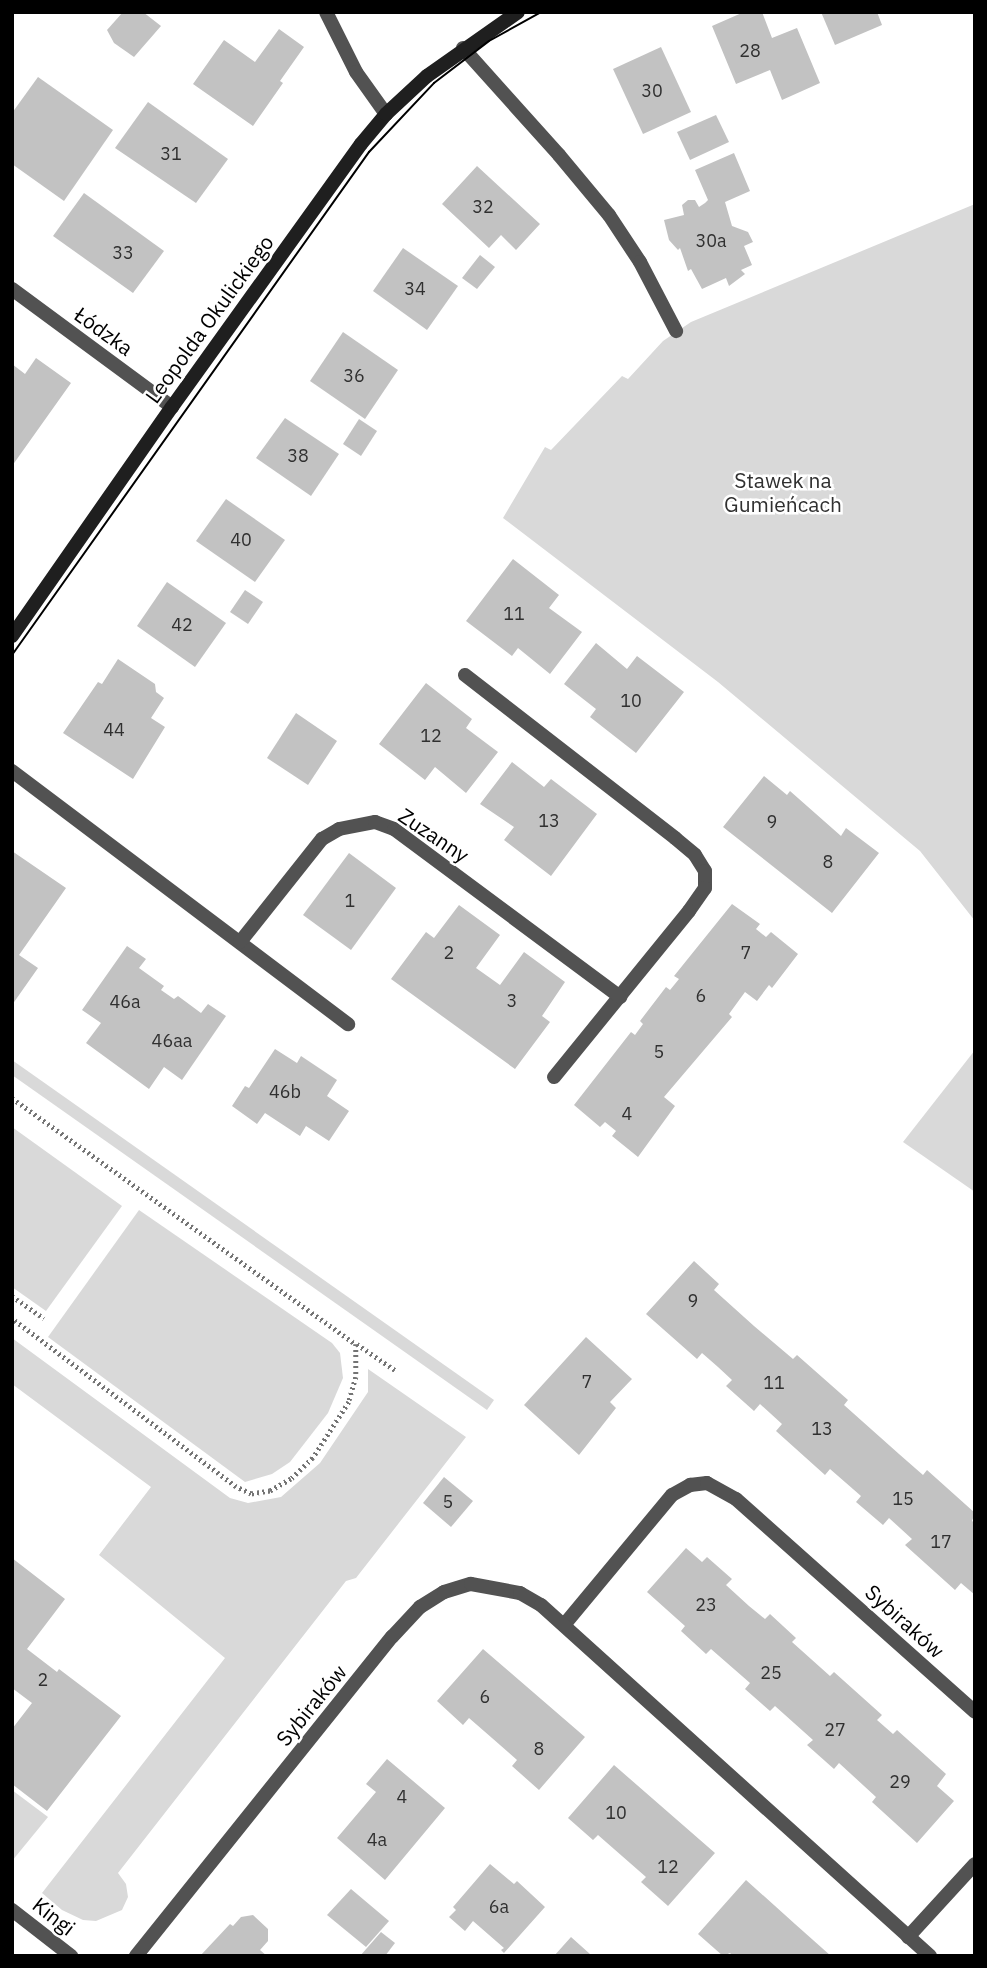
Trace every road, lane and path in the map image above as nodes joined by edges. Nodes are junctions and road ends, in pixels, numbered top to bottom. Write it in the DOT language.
graph roads {
  1 [pos="326,12"];
  2 [pos="518,12"];
  3 [pos="463,48"];
  4 [pos="386,114"];
  5 [pos="12,289"];
  6 [pos="676,331"];
  7 [pos="172,407"];
  8 [pos="12,636"];
  9 [pos="465,675"];
  10 [pos="12,771"];
  11 [pos="240,942"];
  12 [pos="620,997"];
  13 [pos="348,1024"];
  14 [pos="554,1077"];
  15 [pos="12,1098"];
  16 [pos="12,1296"];
  17 [pos="44,1318"];
  18 [pos="12,1319"];
  19 [pos="356,1344"];
  20 [pos="394,1370"];
  21 [pos="564,1625"];
  22 [pos="975,1712"];
  23 [pos="975,1864"];
  24 [pos="12,1910"];
  25 [pos="908,1937"];
  26 [pos="71,1956"];
  27 [pos="136,1956"];
  28 [pos="930,1956"];
  1 -- 4 [label="street"];
  2 -- 3 [label="street, Leopolda Okulickiego"];
  3 -- 4 [label="street, Leopolda Okulickiego"];
  3 -- 6 [label="street"];
  4 -- 7 [label="street, Leopolda Okulickiego"];
  5 -- 7 [label="street, Łódzka"];
  7 -- 8 [label="street, Leopolda Okulickiego"];
  9 -- 12 [label="street"];
  10 -- 11 [label="street"];
  11 -- 12 [label="street, Zuzanny"];
  11 -- 13 [label="street"];
  12 -- 14 [label="street"];
  15 -- 19 [label="path"];
  16 -- 17 [label="path"];
  18 -- 19 [label="path"];
  19 -- 20 [label="path"];
  21 -- 22 [label="street, Sybiraków"];
  21 -- 25 [label="street, Sybiraków"];
  21 -- 27 [label="street, Sybiraków"];
  23 -- 25 [label="street"];
  24 -- 26 [label="street, Kingi"];
  25 -- 28 [label="street, Sybiraków"];
}
